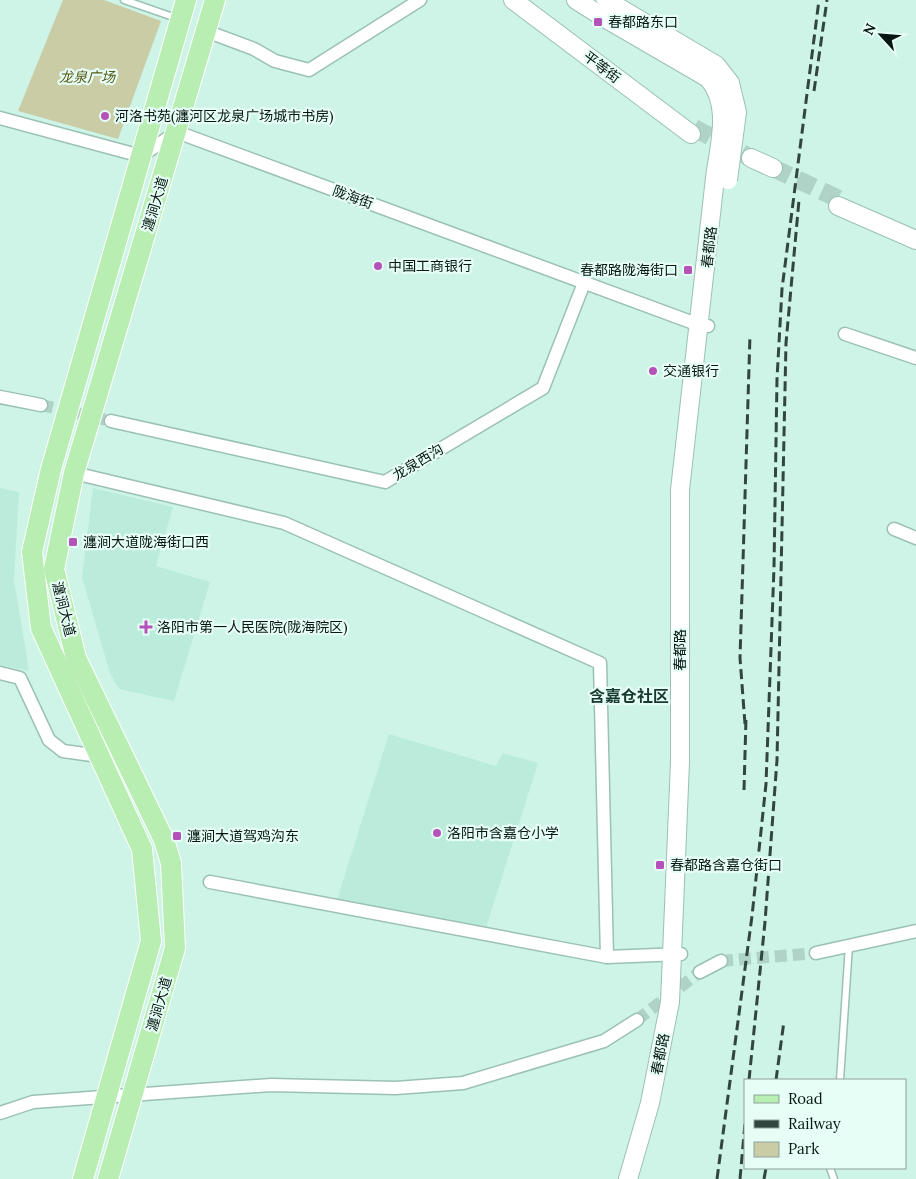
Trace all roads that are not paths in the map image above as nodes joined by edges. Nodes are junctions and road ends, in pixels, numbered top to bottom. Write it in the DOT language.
graph roads {
  1 [pos="124,0"];
  2 [pos="186,0"];
  3 [pos="215,0"];
  4 [pos="420,0"];
  5 [pos="513,0"];
  6 [pos="528,0"];
  7 [pos="576,0"];
  8 [pos="606,0"];
  9 [pos="180,20"];
  10 [pos="206,31"];
  11 [pos="0,118"];
  12 [pos="176,132"];
  13 [pos="141,156"];
  14 [pos="749,161"];
  15 [pos="772,171"];
  16 [pos="722,179"];
  17 [pos="916,231"];
  18 [pos="916,240"];
  19 [pos="584,283"];
  20 [pos="704,326"];
  21 [pos="845,334"];
  22 [pos="916,358"];
  23 [pos="0,397"];
  24 [pos="41,405"];
  25 [pos="111,421"];
  26 [pos="74,473"];
  27 [pos="894,529"];
  28 [pos="916,538"];
  29 [pos="0,673"];
  30 [pos="99,756"];
  31 [pos="210,882"];
  32 [pos="916,931"];
  33 [pos="849,946"];
  34 [pos="816,953"];
  35 [pos="677,954"];
  36 [pos="607,956"];
  37 [pos="721,961"];
  38 [pos="700,972"];
  39 [pos="637,1020"];
  40 [pos="840,1079"];
  41 [pos="133,1095"];
  42 [pos="106,1097"];
  43 [pos="0,1113"];
  44 [pos="83,1179"];
  45 [pos="108,1179"];
  46 [pos="628,1179"];
  47 [pos="638,1179"];
  1 -- 9 [label="lane"];
  2 -- 9 [label="main road, 瀍涧大道"];
  3 -- 10 [label="main road, 瀍涧大道"];
  4 -- 10 [label="street"];
  5 -- 6 [label="main road, 平等街"];
  7 -- 16 [label="main road, bridge"];
  8 -- 16 [label="main road, bridge"];
  9 -- 13 [label="main road, 瀍涧大道"];
  10 -- 12 [label="main road, 瀍涧大道"];
  11 -- 13 [label="street"];
  12 -- 13 [label="street"];
  12 -- 19 [label="street, 陇海街"];
  12 -- 26 [label="main road, 瀍涧大道"];
  13 -- 30 [label="main road, 瀍涧大道"];
  14 -- 15 [label="main road"];
  16 -- 20 [label="main road, 春都路"];
  17 -- 18 [label="main road"];
  19 -- 20 [label="street, 陇海街"];
  19 -- 25 [label="street, 龙泉西沟"];
  20 -- 35 [label="main road, 春都路"];
  21 -- 22 [label="street"];
  23 -- 24 [label="street"];
  26 -- 36 [label="street"];
  26 -- 41 [label="main road, 瀍涧大道"];
  27 -- 28 [label="street"];
  29 -- 30 [label="street"];
  30 -- 42 [label="main road, 瀍涧大道"];
  31 -- 36 [label="street"];
  32 -- 33 [label="street"];
  33 -- 34 [label="street"];
  33 -- 40 [label="lane"];
  35 -- 36 [label="street"];
  35 -- 46 [label="main road, 春都路"];
  35 -- 47 [label="main road, 春都路"];
  37 -- 38 [label="street"];
  39 -- 41 [label="street"];
  41 -- 42 [label="street"];
  41 -- 45 [label="main road, 瀍涧大道"];
  42 -- 43 [label="street"];
  42 -- 44 [label="main road, 瀍涧大道"];
}
